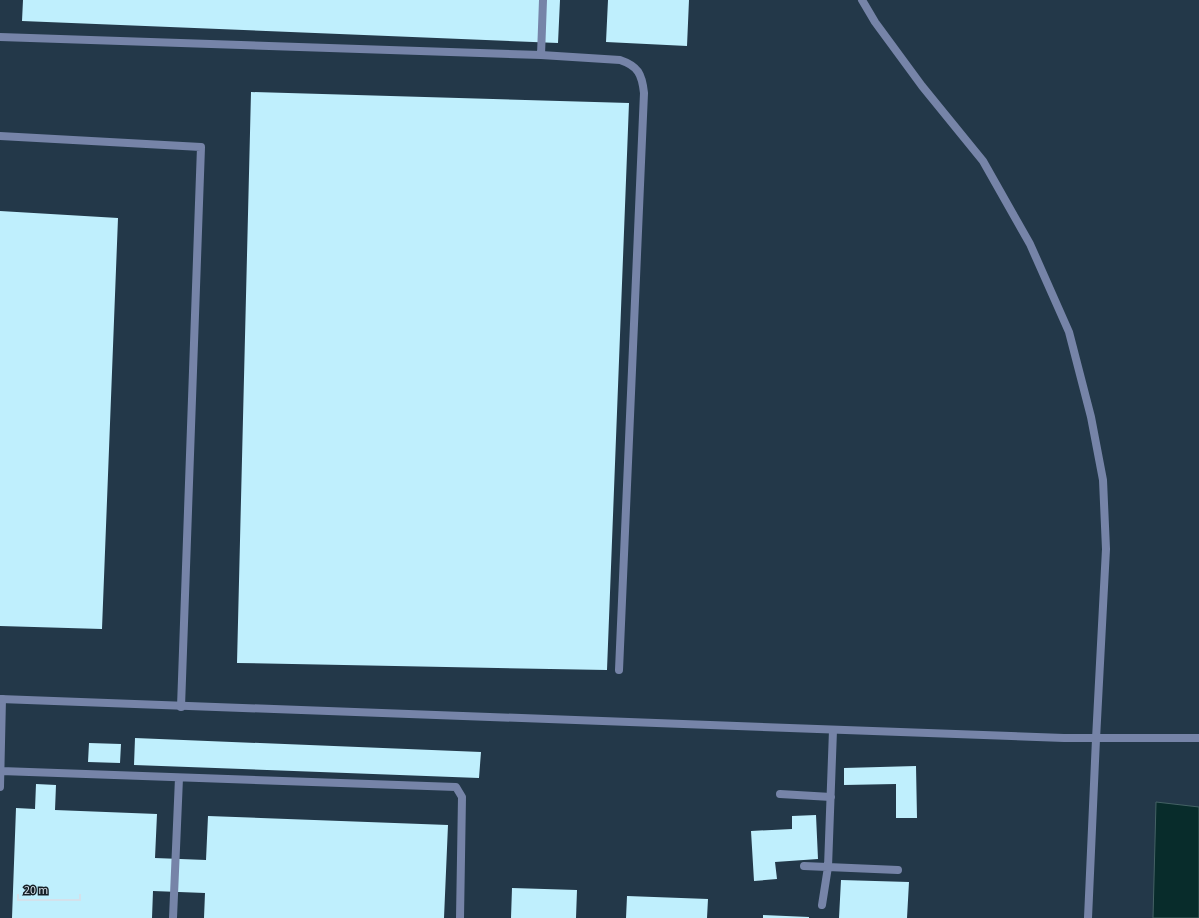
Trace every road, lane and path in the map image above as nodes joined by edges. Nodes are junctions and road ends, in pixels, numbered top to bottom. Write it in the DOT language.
graph roads {
  1 [pos="543,0"];
  2 [pos="862,0"];
  3 [pos="0,37"];
  4 [pos="541,55"];
  5 [pos="0,136"];
  6 [pos="619,670"];
  7 [pos="1,699"];
  8 [pos="181,707"];
  9 [pos="833,730"];
  10 [pos="1199,738"];
  11 [pos="1096,739"];
  12 [pos="1,771"];
  13 [pos="179,778"];
  14 [pos="0,787"];
  15 [pos="780,794"];
  16 [pos="830,797"];
  17 [pos="804,866"];
  18 [pos="828,867"];
  19 [pos="898,870"];
  20 [pos="822,905"];
  21 [pos="173,918"];
  22 [pos="460,918"];
  23 [pos="1088,918"];
  1 -- 4 [label="street"];
  2 -- 11 [label="street"];
  3 -- 4 [label="street"];
  4 -- 6 [label="street"];
  5 -- 8 [label="street"];
  7 -- 8 [label="street"];
  7 -- 12 [label="street"];
  8 -- 9 [label="street"];
  9 -- 11 [label="street"];
  9 -- 16 [label="street"];
  10 -- 11 [label="street"];
  11 -- 23 [label="street"];
  12 -- 13 [label="street"];
  12 -- 14 [label="street"];
  13 -- 21 [label="street"];
  13 -- 22 [label="street"];
  15 -- 16 [label="street"];
  16 -- 18 [label="street"];
  17 -- 18 [label="street"];
  18 -- 19 [label="street"];
  18 -- 20 [label="street"];
}
